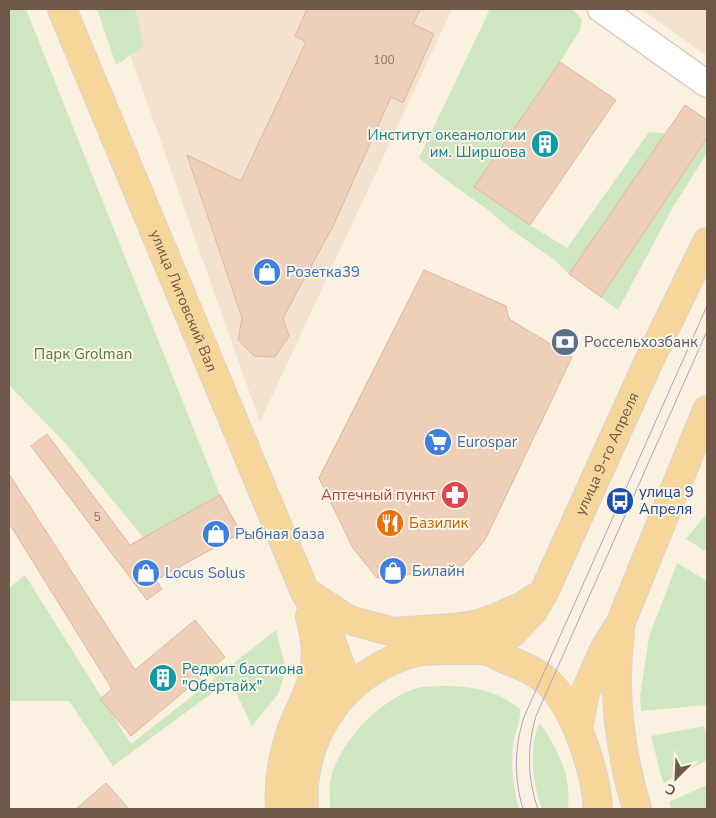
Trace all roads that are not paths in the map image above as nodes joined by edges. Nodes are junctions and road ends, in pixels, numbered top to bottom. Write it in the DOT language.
graph roads {
  1 [pos="62,9"];
  2 [pos="601,9"];
  3 [pos="707,84"];
  4 [pos="707,242"];
  5 [pos="707,410"];
  6 [pos="545,590"];
  7 [pos="306,592"];
  8 [pos="621,622"];
  9 [pos="487,651"];
  10 [pos="404,655"];
  11 [pos="332,708"];
  12 [pos="578,729"];
  13 [pos="280,809"];
  14 [pos="304,809"];
  15 [pos="598,809"];
  16 [pos="637,809"];
  1 -- 7 [label="main road, улица Литовский Вал"];
  2 -- 3 [label="street"];
  4 -- 6 [label="main road, улица 9-го Апреля"];
  5 -- 8 [label="main road"];
  6 -- 7 [label="main road"];
  6 -- 9 [label="main road, улица 9-го Апреля"];
  7 -- 10 [label="main road, улица Литовский Вал"];
  7 -- 11 [label="main road, улица Литовский Вал"];
  7 -- 13 [label="main road"];
  8 -- 12 [label="main road"];
  8 -- 16 [label="main road"];
  9 -- 10 [label="main road"];
  9 -- 12 [label="main road"];
  10 -- 11 [label="main road"];
  11 -- 14 [label="main road"];
  12 -- 15 [label="main road"];
}
